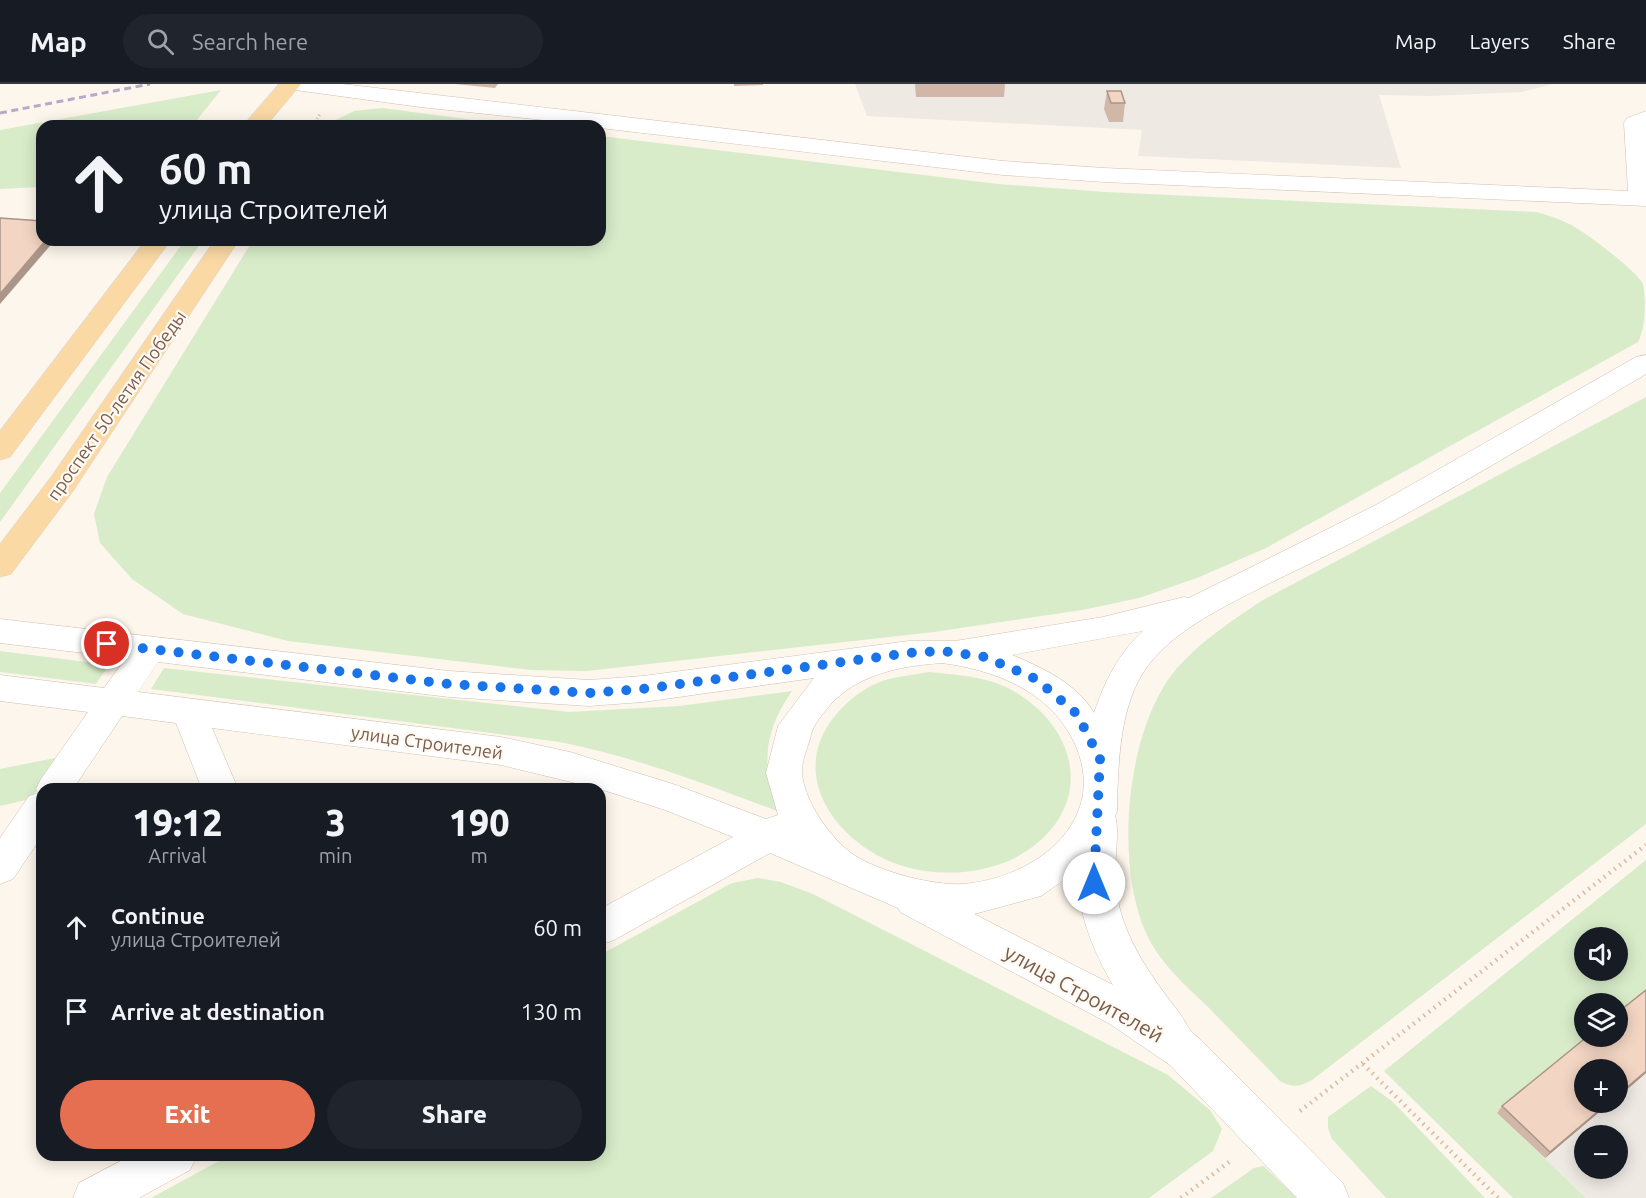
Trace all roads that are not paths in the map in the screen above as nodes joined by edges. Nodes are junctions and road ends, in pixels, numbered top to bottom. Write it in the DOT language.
graph roads {
  1 [pos="290,84"];
  2 [pos="296,84"];
  3 [pos="342,87"];
  4 [pos="1646,117"];
  5 [pos="259,120"];
  6 [pos="281,120"];
  7 [pos="1643,199"];
  8 [pos="154,246"];
  9 [pos="223,246"];
  10 [pos="1646,363"];
  11 [pos="0,451"];
  12 [pos="0,566"];
  13 [pos="1212,599"];
  14 [pos="0,631"];
  15 [pos="150,648"];
  16 [pos="942,651"];
  17 [pos="909,653"];
  18 [pos="0,688"];
  19 [pos="113,702"];
  20 [pos="188,711"];
  21 [pos="1100,759"];
  22 [pos="58,783"];
  23 [pos="218,783"];
  24 [pos="1099,811"];
  25 [pos="36,815"];
  26 [pos="783,828"];
  27 [pos="0,868"];
  28 [pos="897,892"];
  29 [pos="606,925"];
  30 [pos="1185,1052"];
  31 [pos="164,1161"];
  32 [pos="95,1198"];
  33 [pos="1327,1198"];
  1 -- 5 [label="main road"];
  1 -- 6 [label="main road"];
  2 -- 3 [label="street"];
  3 -- 7 [label="street"];
  4 -- 7 [label="street"];
  8 -- 11 [label="main road"];
  9 -- 12 [label="main road, проспект 50-летия Победы"];
  10 -- 13 [label="street"];
  13 -- 16 [label="street"];
  13 -- 21 [label="street"];
  14 -- 15 [label="street"];
  15 -- 17 [label="street"];
  15 -- 19 [label="street"];
  16 -- 17 [label="street"];
  16 -- 21 [label="street"];
  17 -- 26 [label="street"];
  18 -- 19 [label="street, улица Строителей"];
  19 -- 20 [label="street, улица Строителей"];
  19 -- 22 [label="street"];
  20 -- 23 [label="street"];
  20 -- 26 [label="street, улица Строителей"];
  21 -- 24 [label="street"];
  24 -- 28 [label="street"];
  24 -- 30 [label="street"];
  25 -- 27 [label="street"];
  26 -- 28 [label="street, улица Строителей"];
  26 -- 29 [label="street"];
  28 -- 30 [label="street, улица Строителей"];
  30 -- 33 [label="street, улица Строителей"];
  31 -- 32 [label="street"];
}
